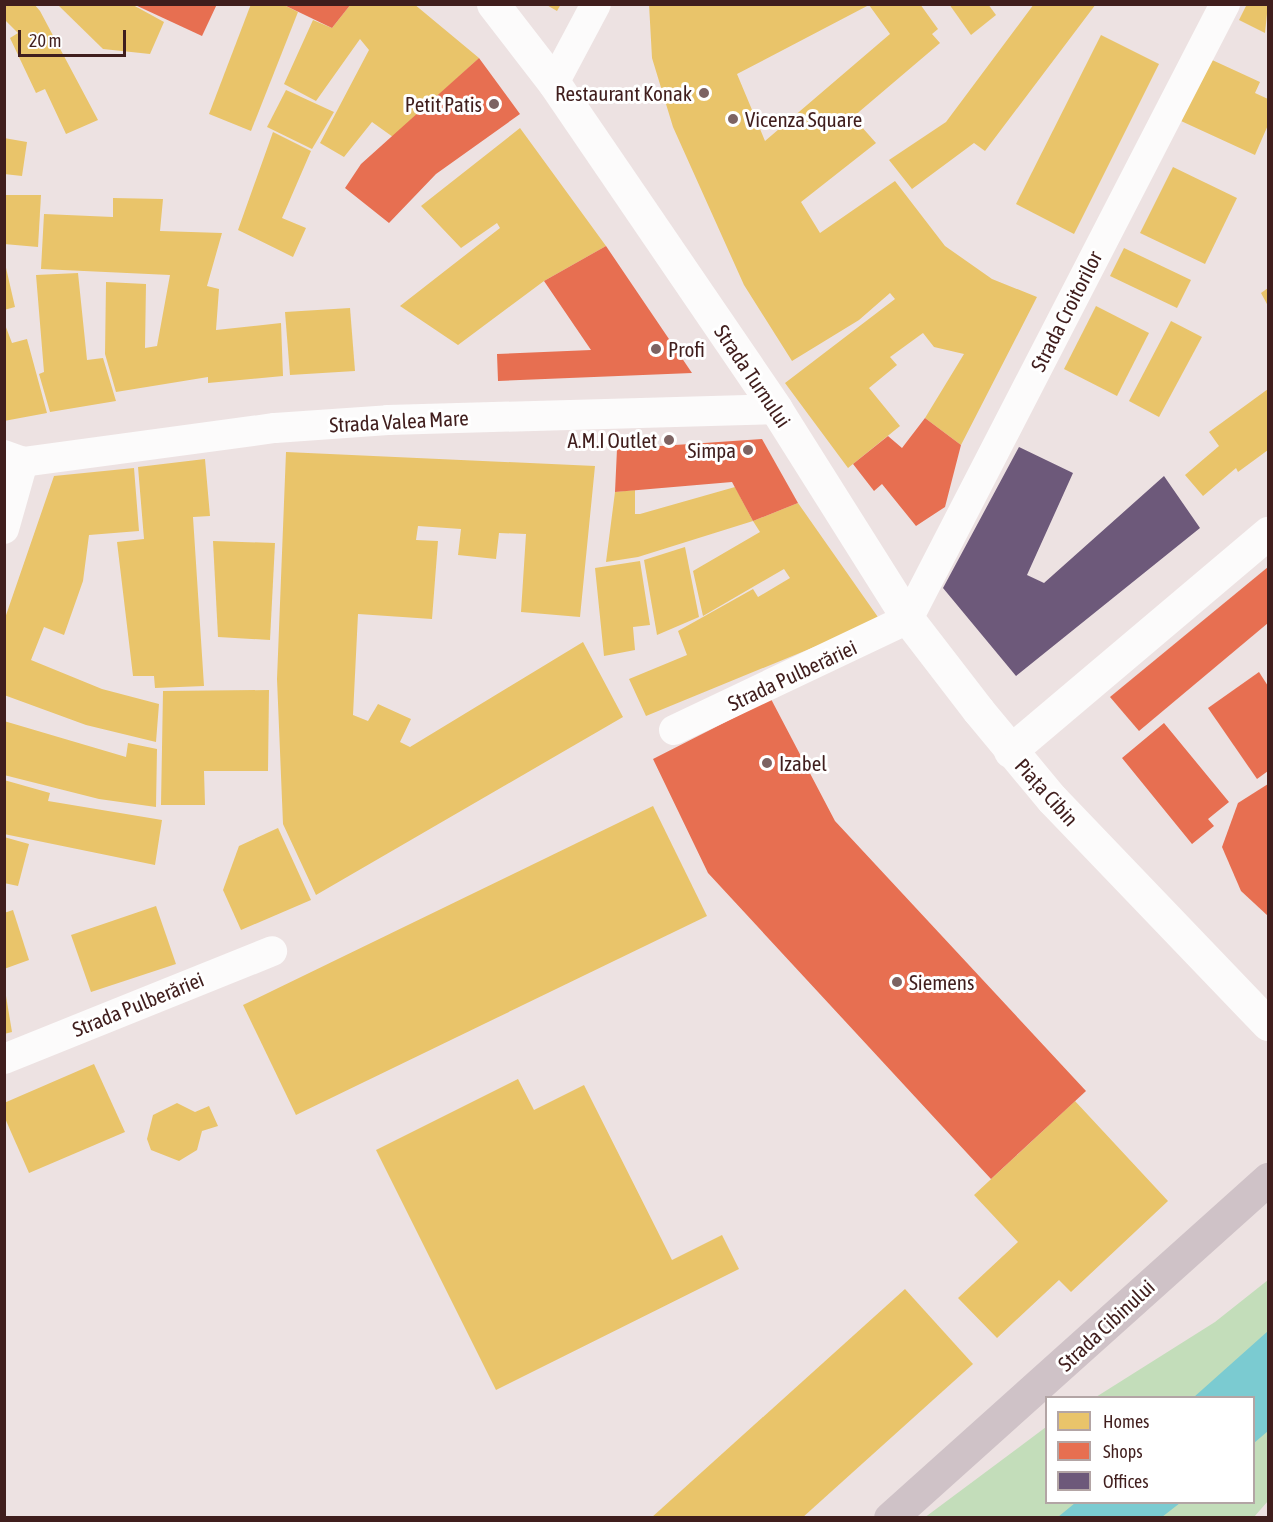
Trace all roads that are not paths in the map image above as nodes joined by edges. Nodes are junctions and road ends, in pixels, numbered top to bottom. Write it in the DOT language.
graph roads {
  1 [pos="493,4"];
  2 [pos="596,4"];
  3 [pos="1225,4"];
  4 [pos="554,83"];
  5 [pos="776,409"];
  6 [pos="14,458"];
  7 [pos="4,529"];
  8 [pos="1269,533"];
  9 [pos="908,619"];
  10 [pos="674,730"];
  11 [pos="1010,751"];
  12 [pos="272,951"];
  13 [pos="1269,1024"];
  14 [pos="4,1059"];
  15 [pos="1269,1179"];
  16 [pos="890,1518"];
  1 -- 4 [label="street, Strada Turnului"];
  2 -- 4 [label="street"];
  3 -- 9 [label="street, Strada Croitorilor"];
  4 -- 5 [label="street, Strada Turnului"];
  5 -- 6 [label="street, Strada Valea Mare"];
  5 -- 9 [label="street, Strada Turnului"];
  6 -- 7 [label="street"];
  8 -- 11 [label="street, Piața Cibin"];
  9 -- 10 [label="street, Strada Pulberăriei"];
  9 -- 11 [label="street, Strada Turnului"];
  11 -- 13 [label="street, Piața Cibin"];
  12 -- 14 [label="street, Strada Pulberăriei"];
  15 -- 16 [label="main road, Strada Cibinului"];
}
